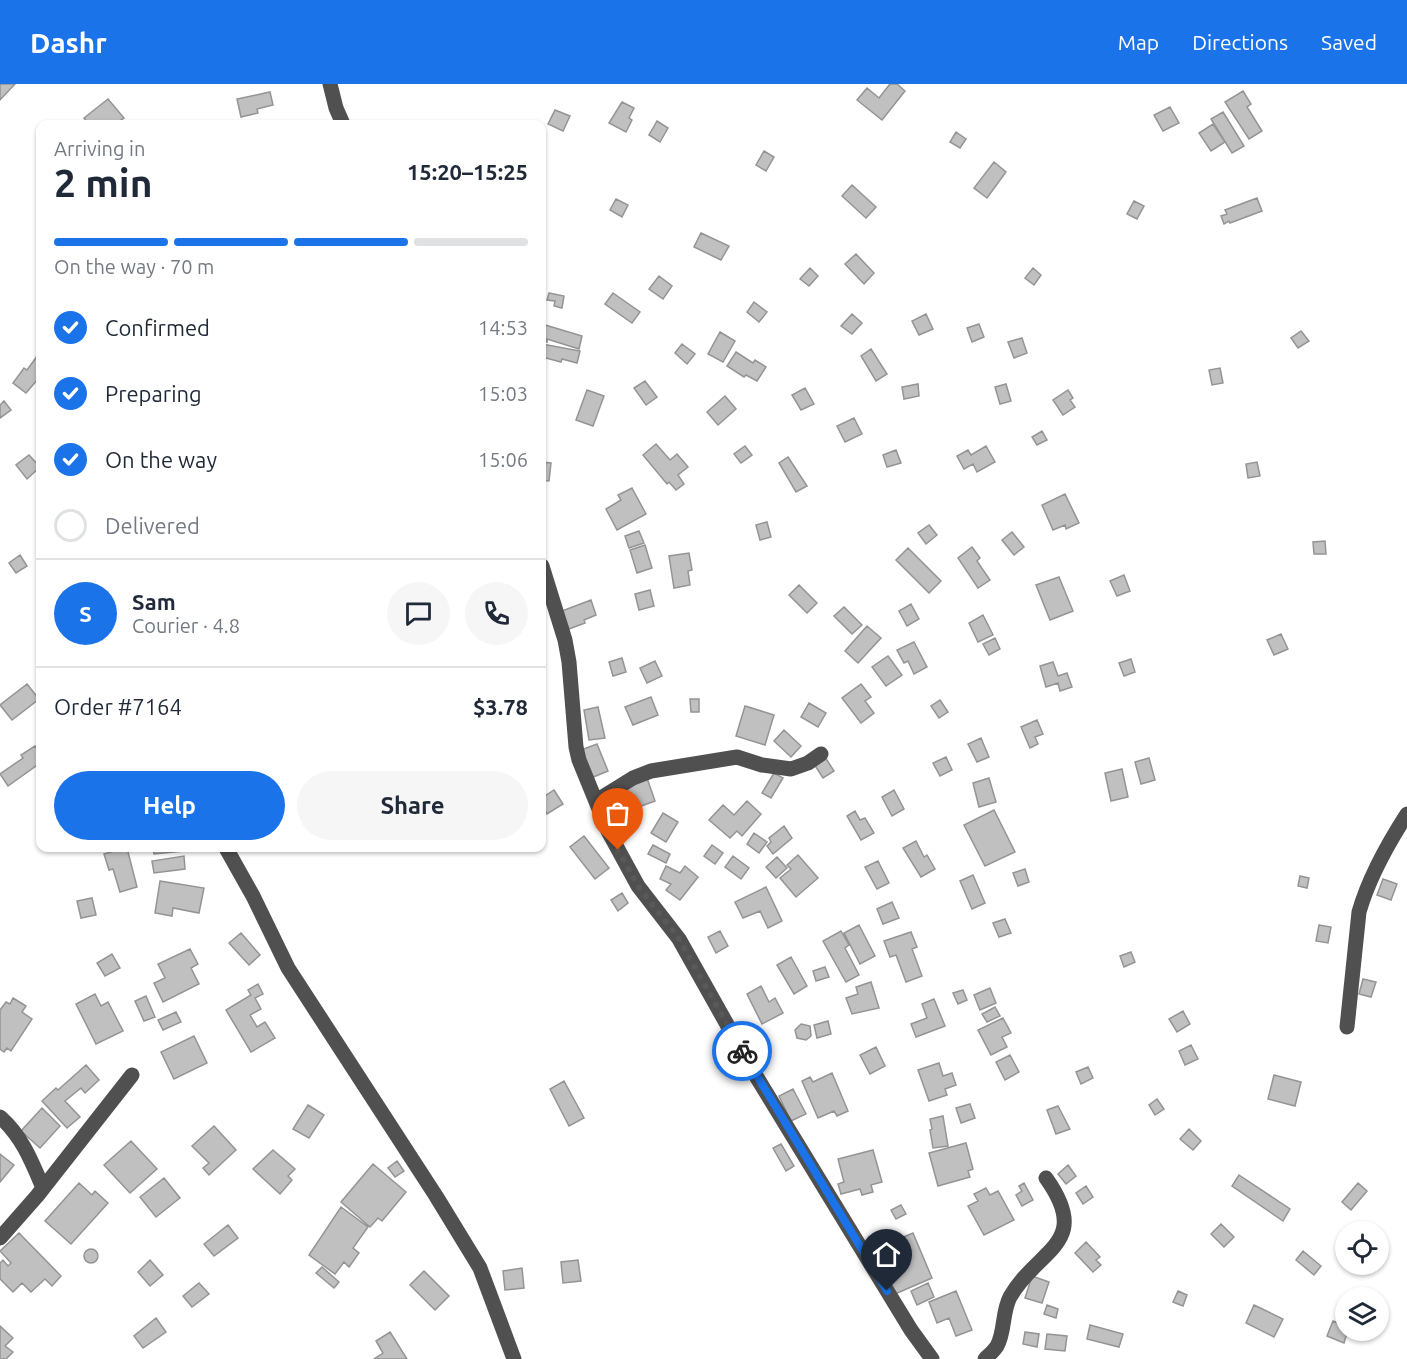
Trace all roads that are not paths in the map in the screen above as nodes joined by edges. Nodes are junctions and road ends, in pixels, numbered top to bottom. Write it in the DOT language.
graph roads {
  1 [pos="330,84"];
  2 [pos="341,120"];
  3 [pos="546,579"];
  4 [pos="821,754"];
  5 [pos="596,801"];
  6 [pos="1407,814"];
  7 [pos="228,852"];
  8 [pos="1347,1027"];
  9 [pos="132,1075"];
  10 [pos="0,1117"];
  11 [pos="1046,1178"];
  12 [pos="44,1188"];
  13 [pos="0,1238"];
  14 [pos="514,1359"];
  15 [pos="932,1359"];
  16 [pos="985,1359"];
  1 -- 2 [label="street"];
  3 -- 5 [label="street"];
  4 -- 5 [label="street"];
  5 -- 15 [label="street"];
  6 -- 8 [label="street"];
  7 -- 14 [label="street"];
  9 -- 12 [label="street"];
  10 -- 12 [label="street"];
  11 -- 16 [label="street"];
  12 -- 13 [label="street"];
}
